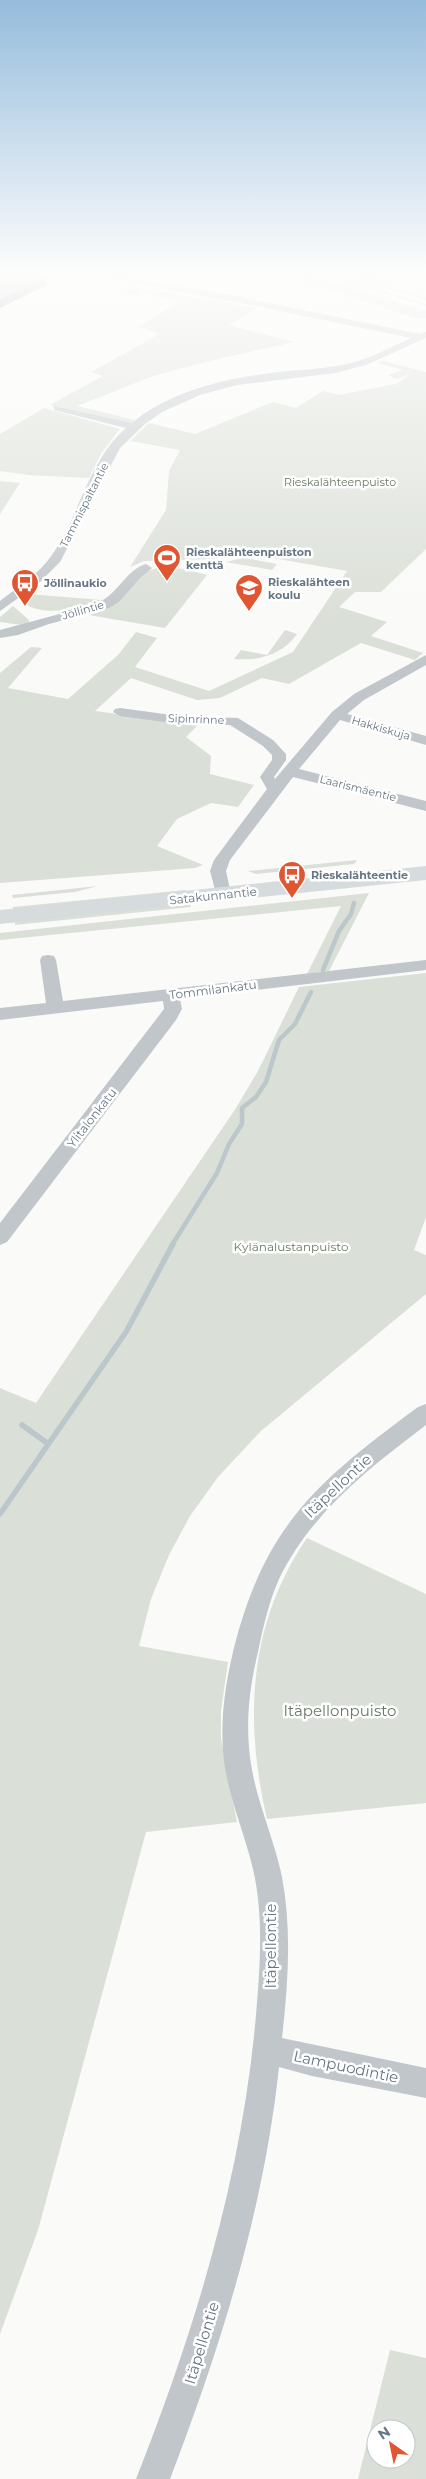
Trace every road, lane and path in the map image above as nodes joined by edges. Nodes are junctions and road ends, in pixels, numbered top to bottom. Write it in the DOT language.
graph roads {
  1 [pos="204,391"];
  2 [pos="58,408"];
  3 [pos="134,427"];
  4 [pos="146,568"];
  5 [pos="0,607"];
  6 [pos="0,634"];
  7 [pos="422,666"];
  8 [pos="120,712"];
  9 [pos="337,715"];
  10 [pos="426,741"];
  11 [pos="290,771"];
  12 [pos="276,788"];
  13 [pos="426,806"];
  14 [pos="426,862"];
  15 [pos="426,874"];
  16 [pos="222,888"];
  17 [pos="0,904"];
  18 [pos="0,917"];
  19 [pos="48,960"];
  20 [pos="426,964"];
  21 [pos="171,995"];
  22 [pos="56,1008"];
  23 [pos="0,1014"];
  24 [pos="0,1237"];
  25 [pos="426,1413"];
  26 [pos="267,2049"];
  27 [pos="426,2083"];
  28 [pos="153,2479"];
  1 -- 3 [label="street, Tammispaltantie"];
  2 -- 3 [label="street"];
  3 -- 5 [label="street, Tammispaltantie"];
  4 -- 6 [label="street, Jöllintie"];
  7 -- 9 [label="street"];
  8 -- 12 [label="street, Sipinrinne"];
  9 -- 10 [label="street, Hakkiskuja"];
  9 -- 11 [label="street"];
  11 -- 12 [label="street"];
  11 -- 13 [label="street, Laarismäentie"];
  12 -- 16 [label="street"];
  14 -- 16 [label="main road, Satakunnantie"];
  15 -- 16 [label="main road, Satakunnantie"];
  16 -- 17 [label="main road, Satakunnantie"];
  16 -- 18 [label="main road, Satakunnantie"];
  19 -- 22 [label="street"];
  20 -- 21 [label="street, Tommilankatu"];
  21 -- 22 [label="street, Tommilankatu"];
  21 -- 24 [label="street, Ylitalonkatu"];
  22 -- 23 [label="street, Tommilankatu"];
  25 -- 26 [label="street, Itäpellontie"];
  26 -- 27 [label="street, Lampuodintie"];
  26 -- 28 [label="street, Itäpellontie"];
}
